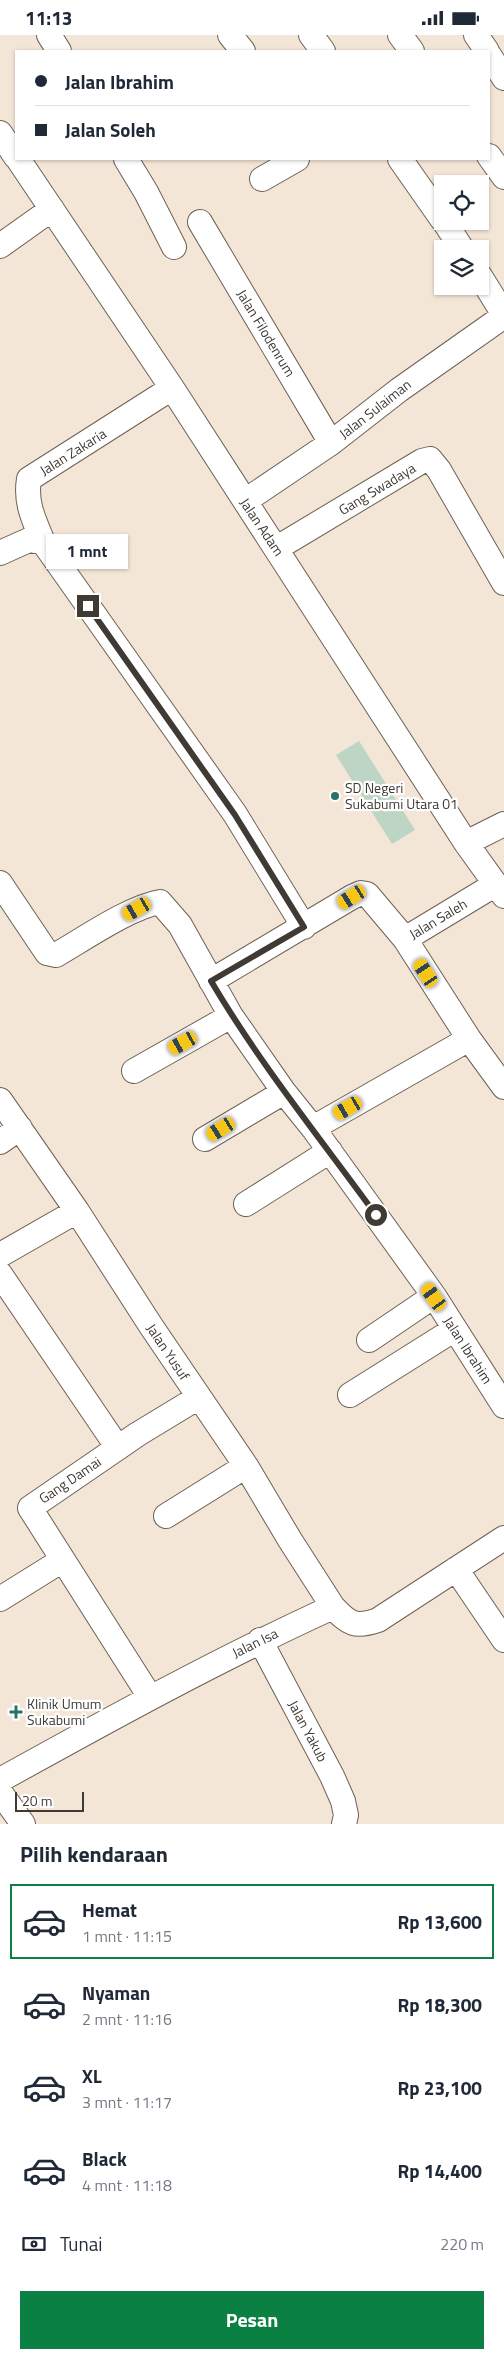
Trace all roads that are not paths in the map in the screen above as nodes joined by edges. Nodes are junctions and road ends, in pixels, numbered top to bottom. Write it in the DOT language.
graph roads {
  1 [pos="49,35"];
  2 [pos="230,35"];
  3 [pos="311,35"];
  4 [pos="400,35"];
  5 [pos="476,35"];
  6 [pos="59,50"];
  7 [pos="242,50"];
  8 [pos="321,50"];
  9 [pos="411,50"];
  10 [pos="485,50"];
  11 [pos="490,57"];
  12 [pos="504,78"];
  13 [pos="0,133"];
  14 [pos="15,155"];
  15 [pos="490,157"];
  16 [pos="18,160"];
  17 [pos="127,160"];
  18 [pos="294,160"];
  19 [pos="401,160"];
  20 [pos="504,177"];
  21 [pos="262,179"];
  22 [pos="434,207"];
  23 [pos="52,209"];
  24 [pos="200,222"];
  25 [pos="0,246"];
  26 [pos="174,247"];
  27 [pos="489,291"];
  28 [pos="504,315"];
  29 [pos="172,388"];
  30 [pos="332,443"];
  31 [pos="245,501"];
  32 [pos="43,542"];
  33 [pos="277,548"];
  34 [pos="0,553"];
  35 [pos="504,583"];
  36 [pos="504,824"];
  37 [pos="466,843"];
  38 [pos="0,883"];
  39 [pos="500,890"];
  40 [pos="304,927"];
  41 [pos="405,939"];
  42 [pos="211,981"];
  43 [pos="231,1016"];
  44 [pos="469,1039"];
  45 [pos="134,1071"];
  46 [pos="504,1087"];
  47 [pos="284,1092"];
  48 [pos="0,1100"];
  49 [pos="20,1128"];
  50 [pos="313,1128"];
  51 [pos="205,1139"];
  52 [pos="0,1142"];
  53 [pos="330,1151"];
  54 [pos="246,1204"];
  55 [pos="77,1211"];
  56 [pos="0,1255"];
  57 [pos="0,1275"];
  58 [pos="434,1297"];
  59 [pos="455,1329"];
  60 [pos="369,1340"];
  61 [pos="350,1395"];
  62 [pos="199,1397"];
  63 [pos="504,1406"];
  64 [pos="118,1448"];
  65 [pos="246,1466"];
  66 [pos="166,1516"];
  67 [pos="504,1538"];
  68 [pos="61,1561"];
  69 [pos="456,1569"];
  70 [pos="0,1599"];
  71 [pos="333,1607"];
  72 [pos="260,1640"];
  73 [pos="504,1640"];
  74 [pos="150,1697"];
  75 [pos="0,1780"];
  76 [pos="0,1792"];
  77 [pos="23,1824"];
  78 [pos="344,1824"];
  1 -- 6 [label="street"];
  2 -- 7 [label="street"];
  3 -- 8 [label="street"];
  4 -- 9 [label="street"];
  5 -- 10 [label="street"];
  11 -- 12 [label="street"];
  13 -- 14 [label="street, Jalan Adam"];
  15 -- 20 [label="street"];
  16 -- 23 [label="street, Jalan Adam"];
  17 -- 26 [label="street"];
  18 -- 21 [label="street"];
  19 -- 22 [label="street"];
  23 -- 25 [label="street"];
  23 -- 29 [label="street, Jalan Adam"];
  24 -- 30 [label="street, Jalan Filodenrum"];
  27 -- 28 [label="street"];
  28 -- 30 [label="street, Jalan Sulaiman"];
  29 -- 31 [label="street, Jalan Adam"];
  29 -- 32 [label="street, Jalan Zakaria"];
  30 -- 31 [label="street, Jalan Sulaiman"];
  31 -- 33 [label="street, Jalan Adam"];
  32 -- 34 [label="street"];
  32 -- 40 [label="street"];
  33 -- 35 [label="street, Gang Swadaya"];
  33 -- 37 [label="street, Jalan Adam"];
  36 -- 37 [label="street"];
  37 -- 39 [label="street, Jalan Adam"];
  38 -- 42 [label="street, Jalan Ibrahim"];
  39 -- 41 [label="street, Jalan Saleh"];
  40 -- 41 [label="street, Jalan Saleh"];
  40 -- 42 [label="street, Jalan Saleh"];
  41 -- 44 [label="street"];
  42 -- 43 [label="street, Jalan Ibrahim"];
  43 -- 45 [label="street"];
  43 -- 47 [label="street, Jalan Ibrahim"];
  44 -- 46 [label="street"];
  44 -- 50 [label="street"];
  47 -- 50 [label="street, Jalan Ibrahim"];
  47 -- 51 [label="street"];
  48 -- 49 [label="street, Jalan Yusuf"];
  49 -- 52 [label="street"];
  49 -- 55 [label="street, Jalan Yusuf"];
  50 -- 53 [label="street, Jalan Ibrahim"];
  53 -- 54 [label="street"];
  53 -- 58 [label="street, Jalan Ibrahim"];
  55 -- 56 [label="street"];
  55 -- 62 [label="street, Jalan Yusuf"];
  57 -- 64 [label="street"];
  58 -- 59 [label="street, Jalan Ibrahim"];
  58 -- 60 [label="street"];
  59 -- 61 [label="street"];
  59 -- 63 [label="street, Jalan Ibrahim"];
  62 -- 64 [label="street, Gang Damai"];
  62 -- 65 [label="street, Jalan Yusuf"];
  64 -- 68 [label="street, Gang Damai"];
  65 -- 66 [label="street"];
  65 -- 71 [label="street, Jalan Yusuf"];
  67 -- 69 [label="street"];
  68 -- 70 [label="street"];
  68 -- 74 [label="street"];
  69 -- 71 [label="street"];
  69 -- 73 [label="street"];
  71 -- 72 [label="street, Jalan Isa"];
  72 -- 74 [label="street, Jalan Isa"];
  72 -- 78 [label="street, Jalan Yakub"];
  74 -- 75 [label="street, Jalan Isa"];
  76 -- 77 [label="street"];
}
